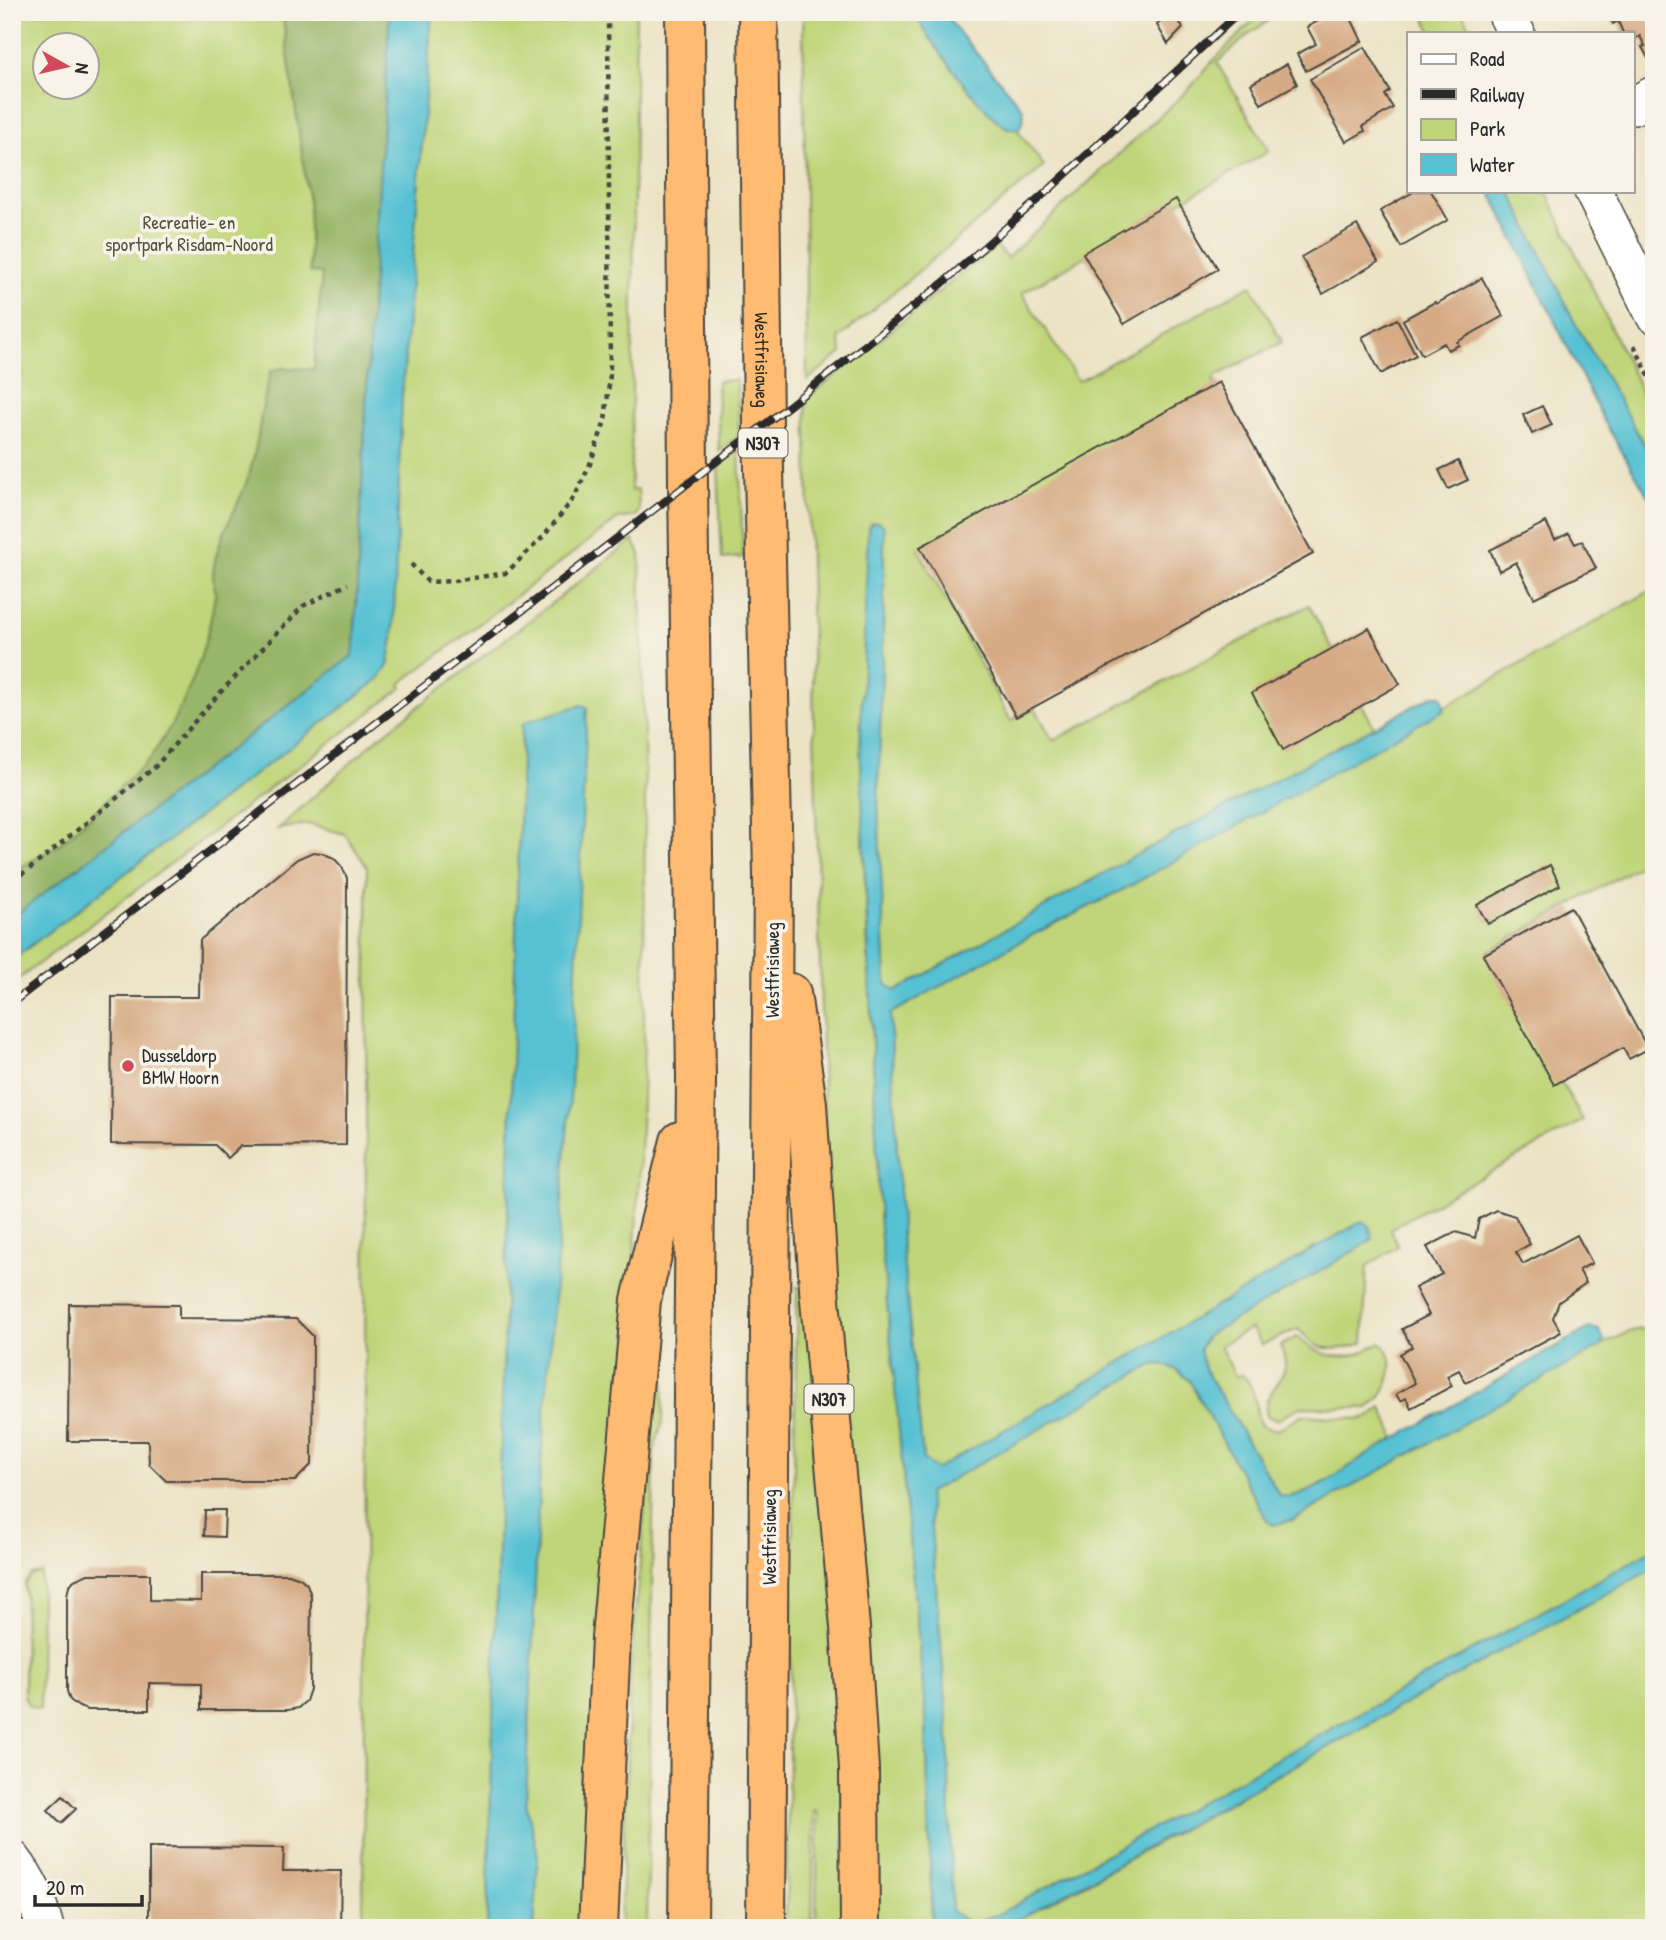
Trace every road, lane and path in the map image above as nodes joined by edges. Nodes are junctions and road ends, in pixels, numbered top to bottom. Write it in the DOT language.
graph roads {
  1 [pos="608,12"];
  2 [pos="685,12"];
  3 [pos="758,12"];
  4 [pos="1506,12"];
  5 [pos="1516,32"];
  6 [pos="1654,94"];
  7 [pos="1634,105"];
  8 [pos="1593,192"];
  9 [pos="1654,314"];
  10 [pos="411,564"];
  11 [pos="348,584"];
  12 [pos="773,873"];
  13 [pos="12,879"];
  14 [pos="696,1078"];
  15 [pos="12,1859"];
  16 [pos="45,1928"];
  17 [pos="598,1928"];
  18 [pos="688,1928"];
  19 [pos="766,1928"];
  20 [pos="860,1928"];
  1 -- 10 [label="path"];
  2 -- 14 [label="highway"];
  3 -- 12 [label="highway, Westfrisiaweg / N307"];
  4 -- 5 [label="street"];
  6 -- 7 [label="street"];
  8 -- 9 [label="street"];
  11 -- 13 [label="path"];
  12 -- 19 [label="highway, Westfrisiaweg / N307"];
  12 -- 20 [label="highway, N307"];
  14 -- 17 [label="highway"];
  14 -- 18 [label="highway"];
  15 -- 16 [label="street"];
}
